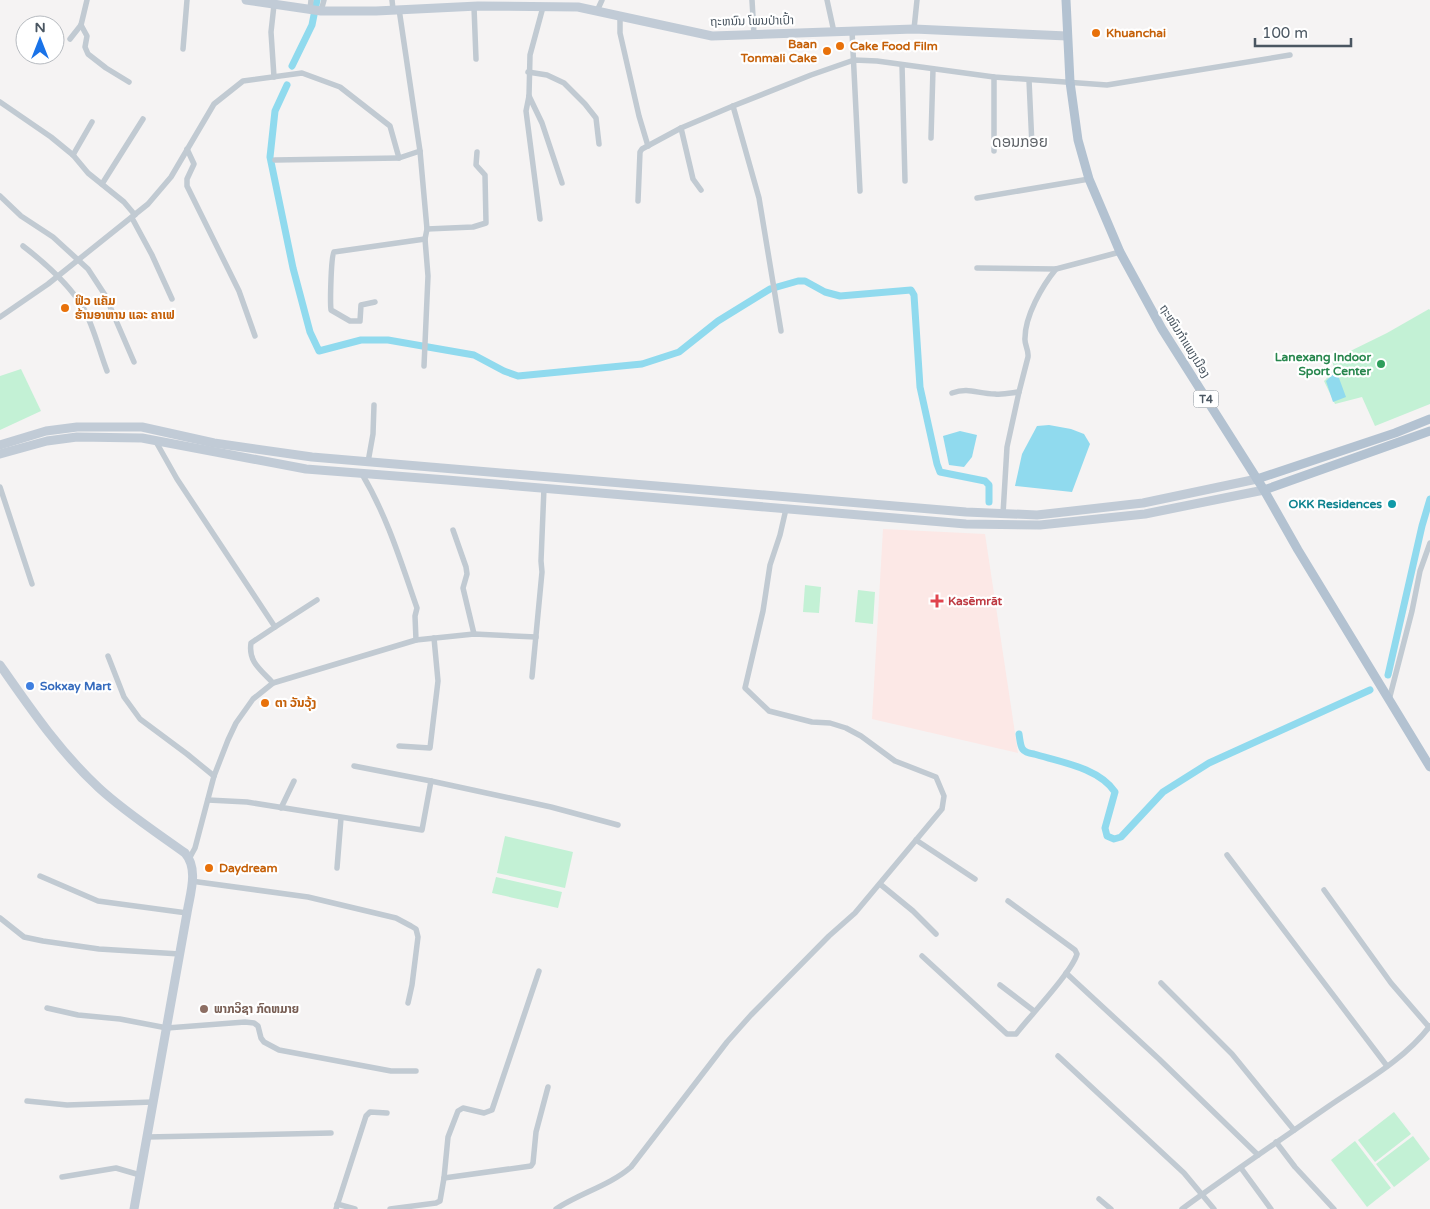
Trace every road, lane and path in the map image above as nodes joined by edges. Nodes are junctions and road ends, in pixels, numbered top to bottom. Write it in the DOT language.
graph roads {
  1 [pos="87,0"];
  2 [pos="188,0"];
  3 [pos="246,0"];
  4 [pos="324,0"];
  5 [pos="602,0"];
  6 [pos="752,0"];
  7 [pos="827,0"];
  8 [pos="917,0"];
  9 [pos="1066,0"];
  10 [pos="274,4"];
  11 [pos="478,4"];
  12 [pos="395,6"];
  13 [pos="543,7"];
  14 [pos="313,8"];
  15 [pos="597,11"];
  16 [pos="620,16"];
  17 [pos="81,25"];
  18 [pos="914,29"];
  19 [pos="852,31"];
  20 [pos="834,32"];
  21 [pos="754,34"];
  22 [pos="1067,36"];
  23 [pos="70,39"];
  24 [pos="183,49"];
  25 [pos="1290,55"];
  26 [pos="476,59"];
  27 [pos="854,60"];
  28 [pos="902,65"];
  29 [pos="933,69"];
  30 [pos="528,72"];
  31 [pos="274,77"];
  32 [pos="994,77"];
  33 [pos="1029,80"];
  34 [pos="129,82"];
  35 [pos="1070,82"];
  36 [pos="529,96"];
  37 [pos="0,102"];
  38 [pos="733,106"];
  39 [pos="143,119"];
  40 [pos="92,122"];
  41 [pos="681,128"];
  42 [pos="931,138"];
  43 [pos="599,144"];
  44 [pos="648,146"];
  45 [pos="1032,146"];
  46 [pos="187,149"];
  47 [pos="420,151"];
  48 [pos="994,151"];
  49 [pos="477,152"];
  50 [pos="73,155"];
  51 [pos="399,158"];
  52 [pos="275,160"];
  53 [pos="1089,179"];
  54 [pos="905,181"];
  55 [pos="562,183"];
  56 [pos="102,184"];
  57 [pos="701,190"];
  58 [pos="860,191"];
  59 [pos="0,196"];
  60 [pos="978,198"];
  61 [pos="638,201"];
  62 [pos="133,217"];
  63 [pos="540,219"];
  64 [pos="427,229"];
  65 [pos="426,239"];
  66 [pos="23,246"];
  67 [pos="1120,252"];
  68 [pos="78,260"];
  69 [pos="977,268"];
  70 [pos="1056,270"];
  71 [pos="57,276"];
  72 [pos="172,299"];
  73 [pos="375,302"];
  74 [pos="0,317"];
  75 [pos="781,331"];
  76 [pos="254,336"];
  77 [pos="134,362"];
  78 [pos="424,366"];
  79 [pos="107,371"];
  80 [pos="1018,392"];
  81 [pos="952,393"];
  82 [pos="374,405"];
  83 [pos="1430,419"];
  84 [pos="1430,431"];
  85 [pos="155,440"];
  86 [pos="0,445"];
  87 [pos="0,454"];
  88 [pos="368,462"];
  89 [pos="362,474"];
  90 [pos="1257,479"];
  91 [pos="0,487"];
  92 [pos="544,488"];
  93 [pos="1264,490"];
  94 [pos="899,507"];
  95 [pos="786,509"];
  96 [pos="1003,514"];
  97 [pos="899,518"];
  98 [pos="453,530"];
  99 [pos="1430,543"];
  100 [pos="32,584"];
  101 [pos="317,600"];
  102 [pos="275,627"];
  103 [pos="474,634"];
  104 [pos="536,637"];
  105 [pos="434,638"];
  106 [pos="416,640"];
  107 [pos="108,656"];
  108 [pos="0,665"];
  109 [pos="532,677"];
  110 [pos="273,683"];
  111 [pos="1389,700"];
  112 [pos="399,746"];
  113 [pos="354,766"];
  114 [pos="1430,766"];
  115 [pos="214,776"];
  116 [pos="294,781"];
  117 [pos="431,781"];
  118 [pos="208,800"];
  119 [pos="281,808"];
  120 [pos="341,818"];
  121 [pos="618,825"];
  122 [pos="916,840"];
  123 [pos="1227,855"];
  124 [pos="189,859"];
  125 [pos="337,868"];
  126 [pos="40,876"];
  127 [pos="975,879"];
  128 [pos="191,881"];
  129 [pos="880,884"];
  130 [pos="1324,890"];
  131 [pos="1008,901"];
  132 [pos="187,913"];
  133 [pos="0,918"];
  134 [pos="936,934"];
  135 [pos="180,954"];
  136 [pos="922,956"];
  137 [pos="540,971"];
  138 [pos="1066,974"];
  139 [pos="1161,983"];
  140 [pos="1000,985"];
  141 [pos="408,1003"];
  142 [pos="48,1008"];
  143 [pos="1034,1012"];
  144 [pos="1430,1026"];
  145 [pos="167,1028"];
  146 [pos="1058,1056"];
  147 [pos="1387,1066"];
  148 [pos="416,1071"];
  149 [pos="548,1087"];
  150 [pos="27,1101"];
  151 [pos="153,1102"];
  152 [pos="387,1113"];
  153 [pos="1294,1130"];
  154 [pos="332,1133"];
  155 [pos="147,1137"];
  156 [pos="1276,1142"];
  157 [pos="1258,1154"];
  158 [pos="1241,1168"];
  159 [pos="140,1175"];
  160 [pos="62,1177"];
  161 [pos="444,1178"];
  162 [pos="1203,1194"];
  163 [pos="1099,1199"];
  164 [pos="336,1207"];
  165 [pos="134,1209"];
  166 [pos="355,1209"];
  167 [pos="390,1209"];
  168 [pos="556,1209"];
  169 [pos="1111,1209"];
  170 [pos="1182,1209"];
  171 [pos="1214,1209"];
  172 [pos="1271,1209"];
  173 [pos="1334,1209"];
  1 -- 17 [label="street"];
  2 -- 24 [label="street"];
  3 -- 10 [label="street, ຖະຫນົນ ໂພນປ່າເປົ້າ"];
  4 -- 14 [label="street"];
  5 -- 15 [label="street"];
  6 -- 21 [label="street"];
  7 -- 20 [label="street"];
  8 -- 18 [label="street"];
  9 -- 22 [label="main road, ຖະໜົນກຳແພງເມືອງ / T4"];
  10 -- 14 [label="street, ຖະຫນົນ ໂພນປ່າເປົ້າ"];
  10 -- 31 [label="street"];
  11 -- 12 [label="street, ຖະຫນົນ ໂພນປ່າເປົ້າ"];
  11 -- 13 [label="street, ຖະຫນົນ ໂພນປ່າເປົ້າ"];
  11 -- 26 [label="street"];
  12 -- 14 [label="street, ຖະຫນົນ ໂພນປ່າເປົ້າ"];
  12 -- 47 [label="street"];
  13 -- 15 [label="street, ຖະຫນົນ ໂພນປ່າເປົ້າ"];
  13 -- 30 [label="street"];
  15 -- 16 [label="street, ຖະຫນົນ ໂພນປ່າເປົ້າ"];
  16 -- 21 [label="street, ຖະຫນົນ ໂພນປ່າເປົ້າ"];
  16 -- 44 [label="street"];
  17 -- 23 [label="street"];
  17 -- 34 [label="street"];
  18 -- 19 [label="street, ຖະຫນົນ ໂພນປ່າເປົ້າ"];
  18 -- 22 [label="street, ຖະຫນົນ ໂພນປ່າເປົ້າ"];
  19 -- 20 [label="street, ຖະຫນົນ ໂພນປ່າເປົ້າ"];
  19 -- 27 [label="street"];
  20 -- 21 [label="street, ຖະຫນົນ ໂພນປ່າເປົ້າ"];
  22 -- 35 [label="main road, ຖະໜົນກຳແພງເມືອງ / T4"];
  25 -- 35 [label="street"];
  27 -- 28 [label="street"];
  27 -- 38 [label="street"];
  27 -- 58 [label="street"];
  28 -- 29 [label="street"];
  28 -- 54 [label="street"];
  29 -- 32 [label="street"];
  29 -- 42 [label="street"];
  30 -- 36 [label="street"];
  30 -- 43 [label="street"];
  31 -- 46 [label="street"];
  31 -- 51 [label="street"];
  32 -- 33 [label="street"];
  32 -- 48 [label="street"];
  33 -- 35 [label="street"];
  33 -- 45 [label="street"];
  35 -- 53 [label="main road, ຖະໜົນກຳແພງເມືອງ / T4"];
  36 -- 55 [label="street"];
  36 -- 63 [label="street"];
  37 -- 50 [label="street"];
  38 -- 41 [label="street"];
  38 -- 75 [label="street"];
  39 -- 56 [label="street"];
  40 -- 50 [label="street"];
  41 -- 44 [label="street"];
  41 -- 57 [label="street"];
  44 -- 61 [label="street"];
  46 -- 62 [label="street"];
  46 -- 76 [label="street"];
  47 -- 51 [label="street"];
  47 -- 64 [label="street"];
  49 -- 64 [label="street"];
  50 -- 56 [label="street"];
  51 -- 52 [label="street"];
  53 -- 60 [label="street"];
  53 -- 67 [label="main road, ຖະໜົນກຳແພງເມືອງ / T4"];
  56 -- 62 [label="street"];
  59 -- 68 [label="street"];
  62 -- 68 [label="street"];
  62 -- 72 [label="street"];
  64 -- 65 [label="street"];
  65 -- 73 [label="street"];
  65 -- 78 [label="street"];
  66 -- 71 [label="street"];
  67 -- 70 [label="street"];
  67 -- 90 [label="main road, ຖະໜົນກຳແພງເມືອງ / T4"];
  68 -- 71 [label="street"];
  68 -- 77 [label="street"];
  69 -- 70 [label="street"];
  70 -- 80 [label="street"];
  71 -- 74 [label="street"];
  71 -- 79 [label="street"];
  80 -- 81 [label="street"];
  80 -- 96 [label="street"];
  82 -- 88 [label="street"];
  83 -- 90 [label="main road"];
  84 -- 93 [label="main road"];
  85 -- 87 [label="street"];
  85 -- 89 [label="street"];
  85 -- 102 [label="street"];
  86 -- 88 [label="street"];
  88 -- 94 [label="street"];
  89 -- 92 [label="street"];
  89 -- 106 [label="street"];
  90 -- 93 [label="main road, ຖະໜົນກຳແພງເມືອງ / T4"];
  90 -- 96 [label="street"];
  91 -- 100 [label="street"];
  92 -- 95 [label="street"];
  92 -- 104 [label="street"];
  93 -- 97 [label="street"];
  93 -- 111 [label="main road, ຖະໜົນກຳແພງເມືອງ / T4"];
  94 -- 96 [label="street"];
  94 -- 97 [label="street"];
  95 -- 97 [label="street"];
  95 -- 122 [label="street"];
  98 -- 103 [label="street"];
  99 -- 111 [label="street"];
  101 -- 102 [label="street"];
  102 -- 110 [label="street"];
  103 -- 104 [label="street"];
  103 -- 105 [label="street"];
  104 -- 109 [label="street"];
  105 -- 106 [label="street"];
  105 -- 112 [label="street"];
  106 -- 110 [label="street"];
  107 -- 115 [label="street"];
  108 -- 124 [label="street"];
  110 -- 115 [label="street"];
  111 -- 114 [label="main road, ຖະໜົນກຳແພງເມືອງ / T4"];
  113 -- 117 [label="street"];
  115 -- 118 [label="street"];
  116 -- 119 [label="street"];
  117 -- 120 [label="street"];
  117 -- 121 [label="street"];
  118 -- 119 [label="street"];
  118 -- 124 [label="street"];
  119 -- 120 [label="street"];
  120 -- 125 [label="street"];
  122 -- 127 [label="street"];
  122 -- 129 [label="street"];
  123 -- 147 [label="street"];
  124 -- 128 [label="street"];
  126 -- 132 [label="street"];
  128 -- 132 [label="street"];
  128 -- 141 [label="street"];
  129 -- 134 [label="street"];
  129 -- 168 [label="street"];
  130 -- 144 [label="street"];
  131 -- 138 [label="street"];
  132 -- 135 [label="street"];
  133 -- 135 [label="street"];
  135 -- 145 [label="street"];
  136 -- 143 [label="street"];
  137 -- 161 [label="street"];
  138 -- 143 [label="street"];
  138 -- 157 [label="street"];
  139 -- 153 [label="street"];
  140 -- 143 [label="street"];
  142 -- 145 [label="street"];
  144 -- 147 [label="street"];
  145 -- 148 [label="street"];
  145 -- 151 [label="street"];
  146 -- 162 [label="street"];
  147 -- 153 [label="street"];
  149 -- 161 [label="street"];
  150 -- 151 [label="street"];
  151 -- 155 [label="street"];
  152 -- 164 [label="street"];
  153 -- 156 [label="street"];
  154 -- 155 [label="street"];
  155 -- 159 [label="street"];
  156 -- 157 [label="street"];
  156 -- 173 [label="street"];
  157 -- 158 [label="street"];
  158 -- 162 [label="street"];
  158 -- 172 [label="street"];
  159 -- 160 [label="street"];
  159 -- 165 [label="street"];
  161 -- 167 [label="street"];
  162 -- 170 [label="street"];
  162 -- 171 [label="street"];
  163 -- 169 [label="street"];
  164 -- 166 [label="street"];
}
